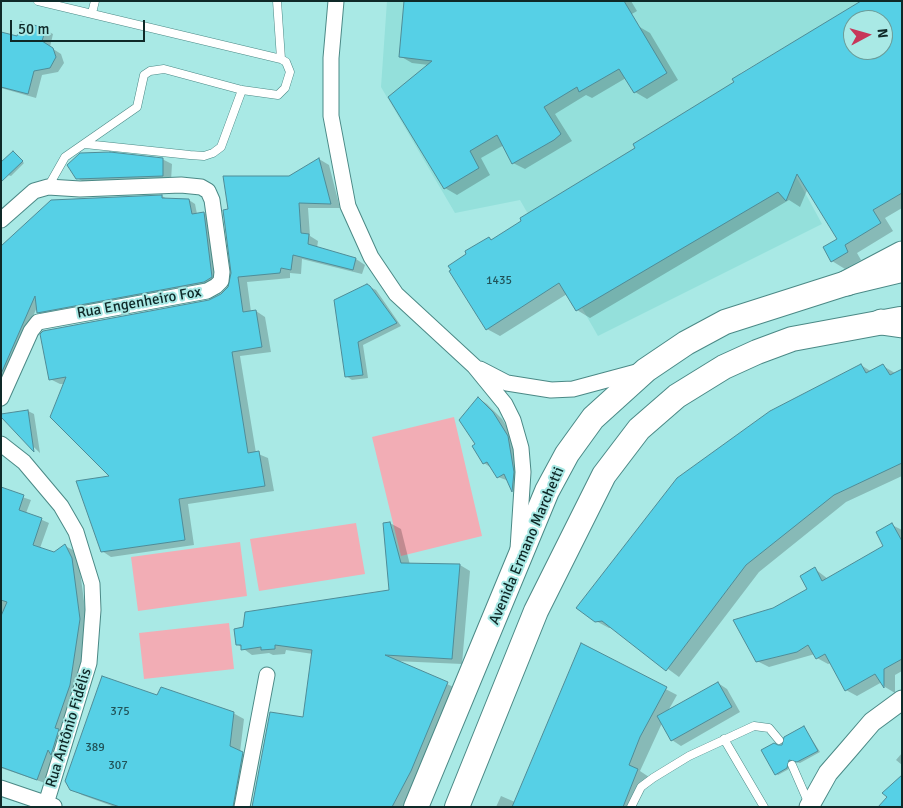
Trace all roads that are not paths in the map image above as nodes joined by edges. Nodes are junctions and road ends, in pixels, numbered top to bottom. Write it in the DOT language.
graph roads {
  1 [pos="38,1"];
  2 [pos="95,1"];
  3 [pos="277,1"];
  4 [pos="336,1"];
  5 [pos="92,13"];
  6 [pos="281,59"];
  7 [pos="242,90"];
  8 [pos="84,144"];
  9 [pos="48,187"];
  10 [pos="1,220"];
  11 [pos="902,254"];
  12 [pos="902,270"];
  13 [pos="847,283"];
  14 [pos="895,322"];
  15 [pos="474,366"];
  16 [pos="646,370"];
  17 [pos="1,398"];
  18 [pos="1,444"];
  19 [pos="517,568"];
  20 [pos="267,674"];
  21 [pos="902,700"];
  22 [pos="724,739"];
  23 [pos="779,740"];
  24 [pos="792,765"];
  25 [pos="1,788"];
  26 [pos="49,806"];
  27 [pos="809,806"];
  28 [pos="242,807"];
  29 [pos="416,807"];
  30 [pos="457,807"];
  31 [pos="630,807"];
  32 [pos="764,807"];
  1 -- 5 [label="lane"];
  2 -- 5 [label="lane"];
  3 -- 6 [label="lane"];
  4 -- 15 [label="street"];
  5 -- 6 [label="lane"];
  6 -- 7 [label="lane"];
  7 -- 8 [label="lane"];
  7 -- 8 [label="lane"];
  8 -- 9 [label="lane"];
  9 -- 10 [label="street"];
  9 -- 17 [label="street, Rua Engenheiro Fox"];
  11 -- 13 [label="highway"];
  12 -- 13 [label="main road, Avenida Ermano Marchetti"];
  13 -- 16 [label="main road, Avenida Ermano Marchetti"];
  14 -- 30 [label="main road"];
  15 -- 16 [label="street"];
  15 -- 19 [label="street"];
  16 -- 19 [label="main road, Avenida Ermano Marchetti"];
  18 -- 26 [label="street, Rua Antônio Fidélis"];
  19 -- 29 [label="main road, Avenida Ermano Marchetti"];
  20 -- 28 [label="street"];
  21 -- 27 [label="street"];
  22 -- 23 [label="lane"];
  22 -- 31 [label="lane"];
  22 -- 32 [label="lane"];
  24 -- 27 [label="lane"];
  25 -- 26 [label="street"];
}
